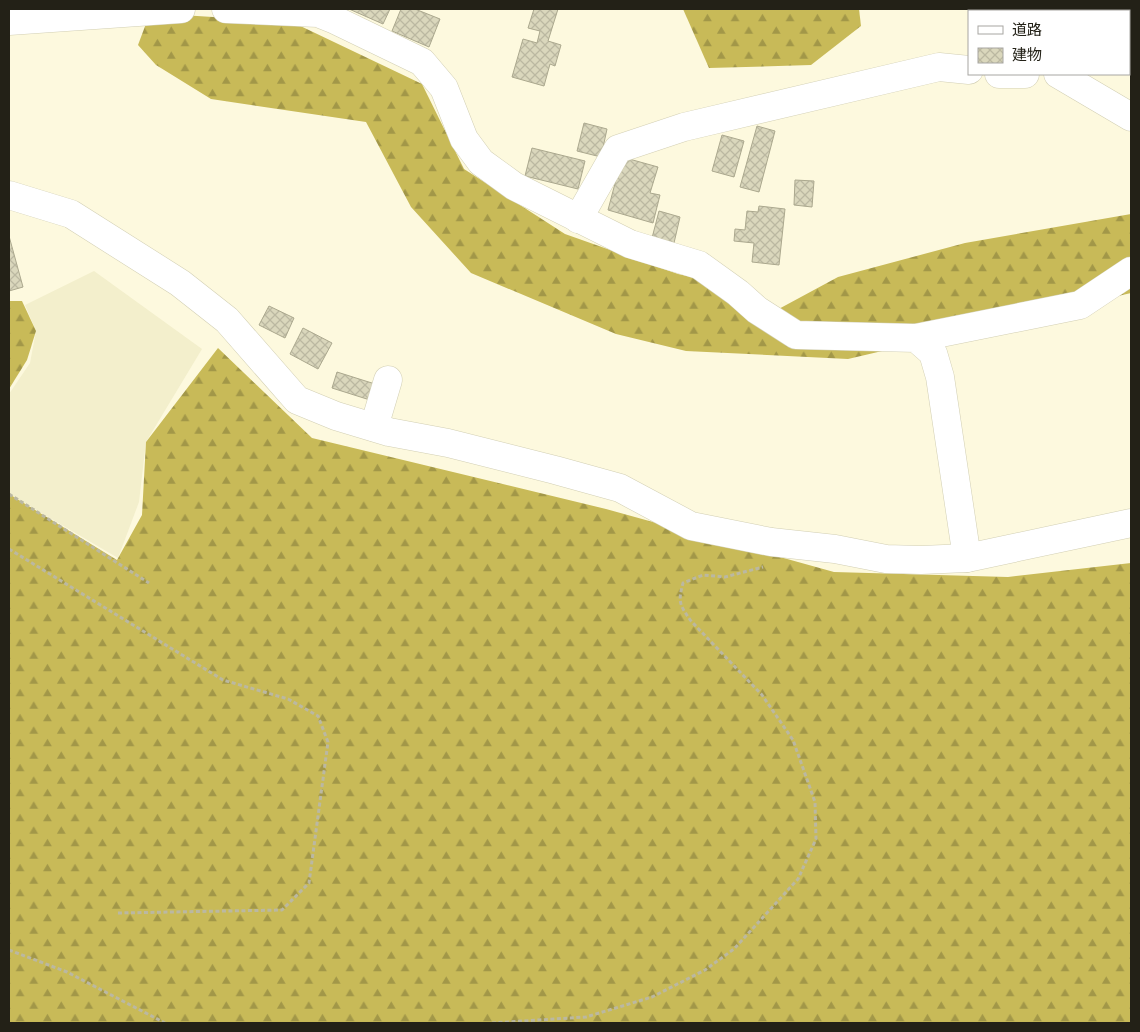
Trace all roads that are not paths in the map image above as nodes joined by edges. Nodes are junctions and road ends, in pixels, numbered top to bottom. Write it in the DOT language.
graph roads {
  1 [pos="181,9"];
  2 [pos="226,9"];
  3 [pos="335,14"];
  4 [pos="9,22"];
  5 [pos="968,70"];
  6 [pos="1060,75"];
  7 [pos="1131,118"];
  8 [pos="9,194"];
  9 [pos="578,219"];
  10 [pos="1131,271"];
  11 [pos="916,338"];
  12 [pos="388,380"];
  13 [pos="374,427"];
  14 [pos="1131,523"];
  15 [pos="967,558"];
  1 -- 4 [label="street"];
  2 -- 3 [label="street"];
  3 -- 9 [label="street"];
  5 -- 9 [label="street"];
  6 -- 7 [label="street"];
  8 -- 13 [label="street"];
  9 -- 11 [label="street"];
  10 -- 11 [label="street"];
  11 -- 15 [label="street"];
  12 -- 13 [label="street"];
  13 -- 15 [label="street"];
  14 -- 15 [label="street"];
}
